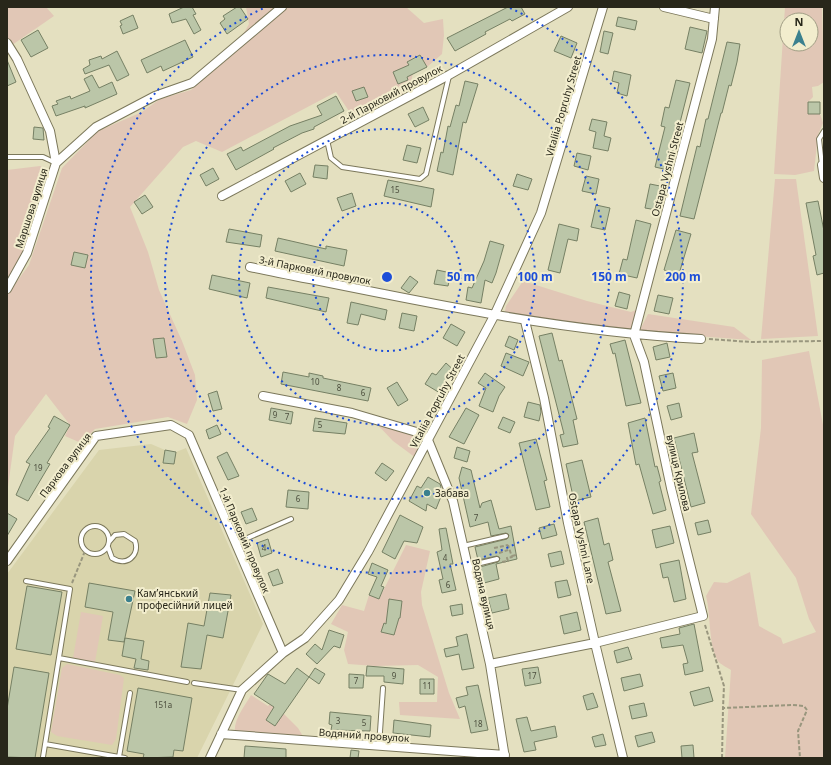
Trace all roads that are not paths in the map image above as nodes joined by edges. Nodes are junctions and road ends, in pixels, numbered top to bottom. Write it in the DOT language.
graph roads {
  1 [pos="282,7"];
  2 [pos="568,7"];
  3 [pos="603,7"];
  4 [pos="664,7"];
  5 [pos="715,7"];
  6 [pos="714,20"];
  7 [pos="7,43"];
  8 [pos="449,75"];
  9 [pos="824,131"];
  10 [pos="327,140"];
  11 [pos="7,157"];
  12 [pos="56,163"];
  13 [pos="822,165"];
  14 [pos="824,178"];
  15 [pos="222,196"];
  16 [pos="250,267"];
  17 [pos="7,289"];
  18 [pos="494,316"];
  19 [pos="524,321"];
  20 [pos="634,334"];
  21 [pos="701,339"];
  22 [pos="263,396"];
  23 [pos="189,435"];
  24 [pos="428,440"];
  25 [pos="291,519"];
  26 [pos="506,536"];
  27 [pos="236,543"];
  28 [pos="109,544"];
  29 [pos="463,546"];
  30 [pos="7,561"];
  31 [pos="498,561"];
  32 [pos="468,566"];
  33 [pos="26,581"];
  34 [pos="595,643"];
  35 [pos="283,653"];
  36 [pos="59,658"];
  37 [pos="490,664"];
  38 [pos="187,682"];
  39 [pos="194,683"];
  40 [pos="383,688"];
  41 [pos="242,690"];
  42 [pos="130,693"];
  43 [pos="221,734"];
  44 [pos="45,744"];
  45 [pos="379,747"];
  46 [pos="43,756"];
  47 [pos="119,757"];
  48 [pos="505,757"];
  49 [pos="125,758"];
  50 [pos="210,758"];
  51 [pos="623,758"];
  1 -- 12 [label="street"];
  2 -- 8 [label="street, 2-й Парковий провулок"];
  3 -- 18 [label="street, Vitaliia Popruhy Street"];
  4 -- 6 [label="street"];
  5 -- 6 [label="street, Ostapa Vyshni Street"];
  6 -- 20 [label="street, Ostapa Vyshni Street"];
  7 -- 12 [label="street, Маршова вулиця"];
  8 -- 10 [label="street, 2-й Парковий провулок"];
  8 -- 10 [label="lane"];
  9 -- 13 [label="lane"];
  10 -- 15 [label="street, 2-й Парковий провулок"];
  11 -- 12 [label="lane"];
  12 -- 17 [label="street, Маршова вулиця"];
  13 -- 14 [label="street"];
  16 -- 18 [label="street, 3-й Парковий провулок"];
  18 -- 19 [label="street, 3-й Парковий провулок"];
  18 -- 24 [label="street, Vitaliia Popruhy Street"];
  19 -- 20 [label="street, 3-й Парковий провулок"];
  19 -- 34 [label="street, Ostapa Vyshni Lane"];
  20 -- 21 [label="street, 3-й Парковий провулок"];
  20 -- 34 [label="street, вулиця Крилова"];
  22 -- 24 [label="street"];
  23 -- 27 [label="street, 1-й Парковий провулок"];
  23 -- 30 [label="street, Паркова вулиця"];
  24 -- 29 [label="street, Водяна вулиця"];
  24 -- 35 [label="street, Vitaliia Popruhy Street"];
  25 -- 27 [label="lane"];
  26 -- 29 [label="lane"];
  27 -- 35 [label="street, 1-й Парковий провулок"];
  28 -- 28 [label="lane"];
  28 -- 28 [label="lane"];
  29 -- 32 [label="street, Водяна вулиця"];
  31 -- 32 [label="lane"];
  32 -- 37 [label="street, Водяна вулиця"];
  33 -- 36 [label="lane"];
  34 -- 37 [label="street"];
  34 -- 51 [label="street, Ostapa Vyshni Lane"];
  35 -- 41 [label="street, Vitaliia Popruhy Street"];
  36 -- 38 [label="lane"];
  36 -- 44 [label="lane"];
  37 -- 48 [label="street, Водяна вулиця"];
  39 -- 41 [label="lane"];
  40 -- 45 [label="lane"];
  41 -- 43 [label="street, Vitaliia Popruhy Street"];
  42 -- 47 [label="lane"];
  43 -- 45 [label="street, Водяний провулок"];
  43 -- 50 [label="street, Vitaliia Popruhy Street"];
  44 -- 46 [label="lane"];
  44 -- 47 [label="lane"];
  45 -- 48 [label="street, Водяний провулок"];
  47 -- 49 [label="lane"];
}
